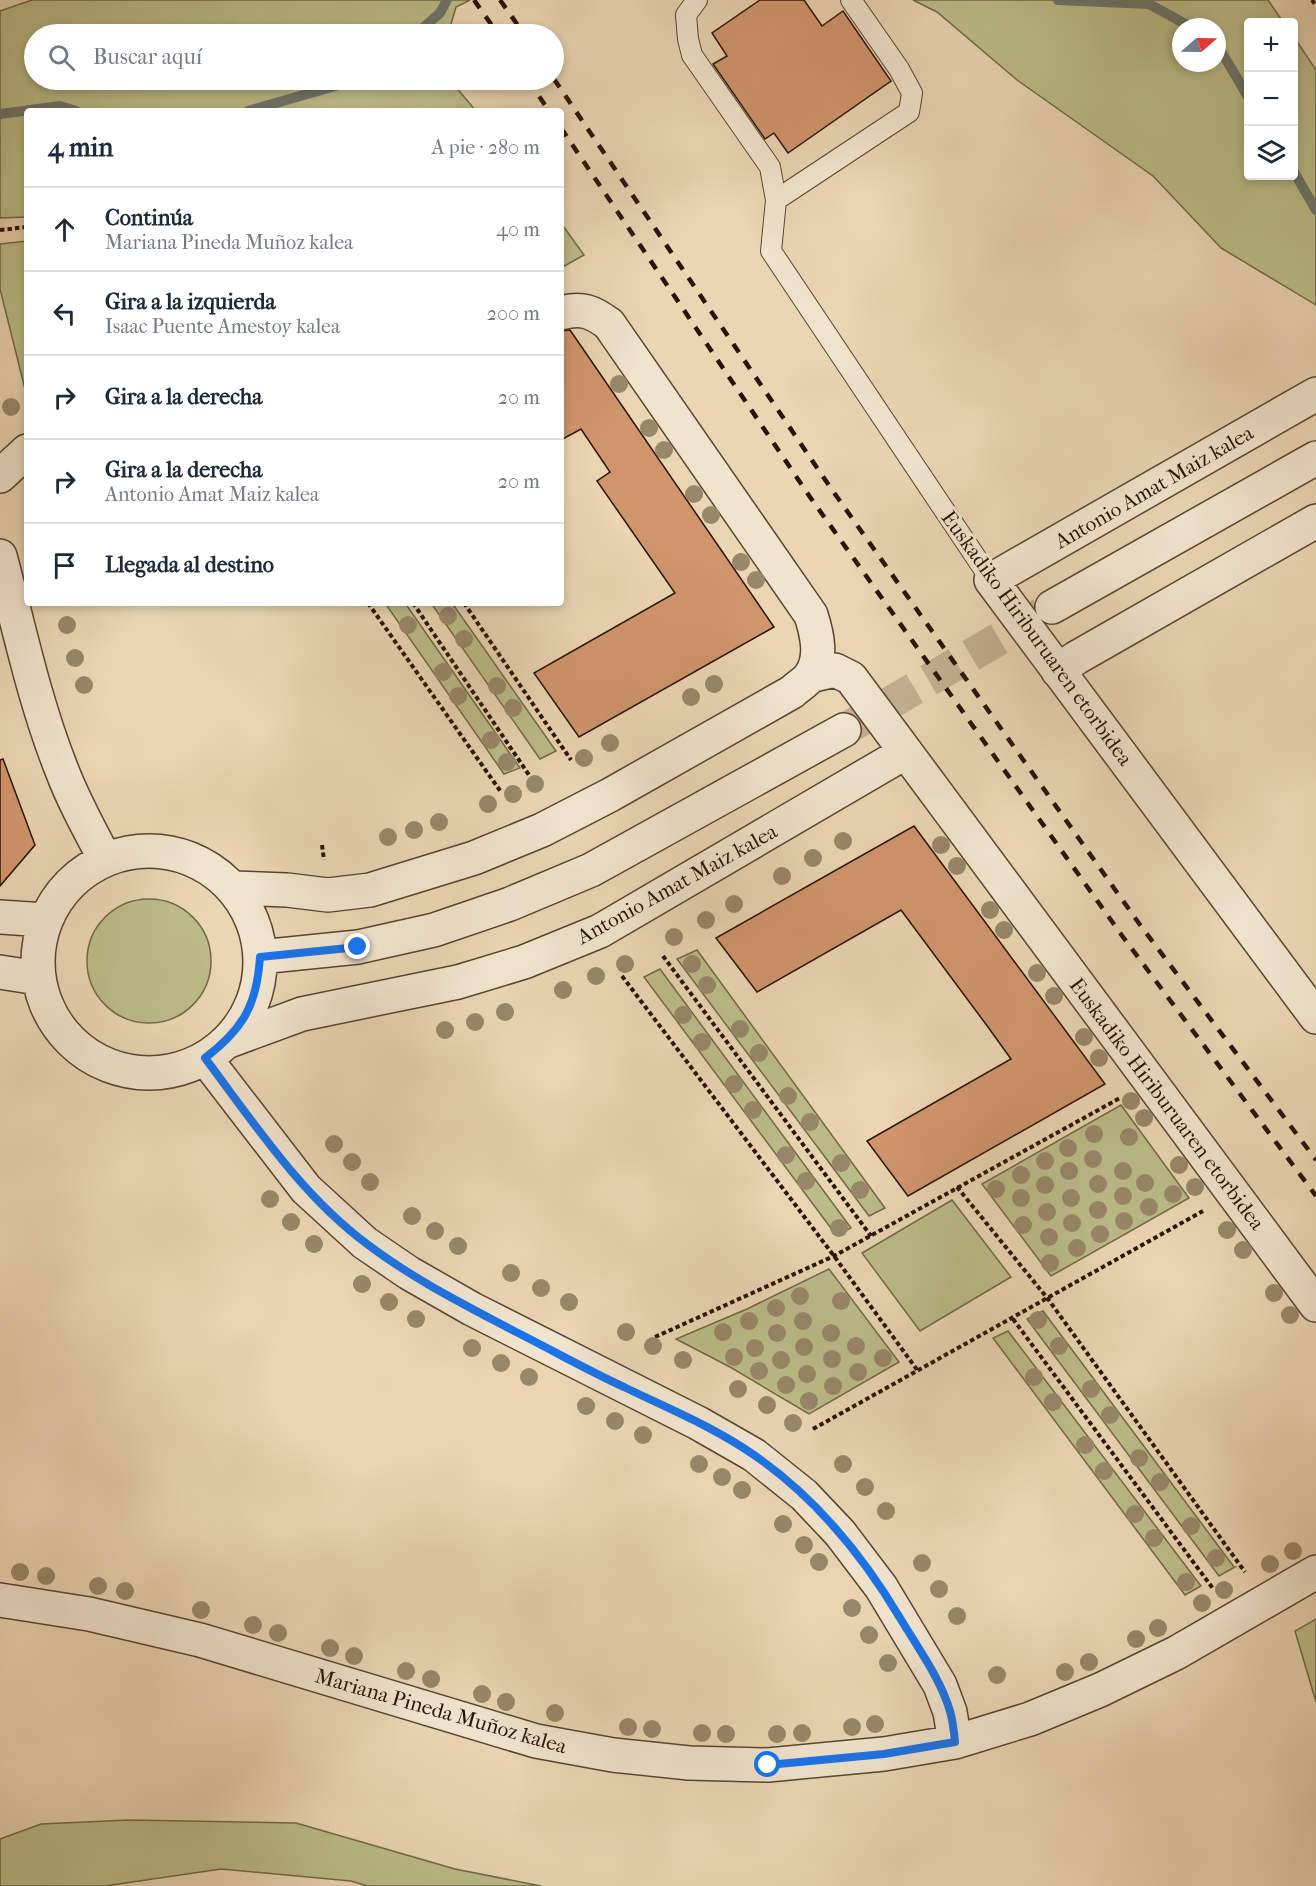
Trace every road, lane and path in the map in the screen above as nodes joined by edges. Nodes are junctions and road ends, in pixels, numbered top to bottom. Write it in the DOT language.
graph roads {
  1 [pos="697,0"];
  2 [pos="851,0"];
  3 [pos="1312,0"];
  4 [pos="1316,6"];
  5 [pos="776,200"];
  6 [pos="24,227"];
  7 [pos="0,230"];
  8 [pos="564,311"];
  9 [pos="1316,394"];
  10 [pos="24,454"];
  11 [pos="1316,458"];
  12 [pos="0,476"];
  13 [pos="1316,521"];
  14 [pos="0,556"];
  15 [pos="991,580"];
  16 [pos="370,606"];
  17 [pos="415,606"];
  18 [pos="467,606"];
  19 [pos="1052,607"];
  20 [pos="814,662"];
  21 [pos="1058,670"];
  22 [pos="844,729"];
  23 [pos="906,752"];
  24 [pos="571,760"];
  25 [pos="531,778"];
  26 [pos="501,792"];
  27 [pos="105,859"];
  28 [pos="232,888"];
  29 [pos="0,916"];
  30 [pos="45,920"];
  31 [pos="663,956"];
  32 [pos="260,957"];
  33 [pos="0,972"];
  34 [pos="622,976"];
  35 [pos="38,978"];
  36 [pos="1316,1017"];
  37 [pos="215,1050"];
  38 [pos="1126,1095"];
  39 [pos="957,1187"];
  40 [pos="1211,1206"];
  41 [pos="872,1236"];
  42 [pos="834,1256"];
  43 [pos="1048,1299"];
  44 [pos="1316,1305"];
  45 [pos="1013,1319"];
  46 [pos="655,1337"];
  47 [pos="918,1371"];
  48 [pos="813,1429"];
  49 [pos="1245,1572"];
  50 [pos="1316,1572"];
  51 [pos="1214,1590"];
  52 [pos="0,1599"];
  53 [pos="955,1742"];
  1 -- 5 [label="lane"];
  2 -- 5 [label="lane"];
  3 -- 4 [label="path"];
  5 -- 15 [label="lane, Euskadiko Hiriburuaren etorbidea"];
  6 -- 7 [label="path"];
  8 -- 20 [label="street"];
  9 -- 15 [label="street, Antonio Amat Maiz kalea"];
  10 -- 12 [label="street"];
  11 -- 19 [label="street"];
  13 -- 21 [label="street"];
  14 -- 27 [label="street"];
  15 -- 21 [label="street, Euskadiko Hiriburuaren etorbidea"];
  16 -- 26 [label="path"];
  17 -- 25 [label="path"];
  18 -- 24 [label="path"];
  20 -- 23 [label="street, Euskadiko Hiriburuaren etorbidea"];
  20 -- 28 [label="street"];
  21 -- 36 [label="street, Euskadiko Hiriburuaren etorbidea"];
  22 -- 32 [label="street"];
  23 -- 37 [label="street, Antonio Amat Maiz kalea"];
  23 -- 44 [label="street, Euskadiko Hiriburuaren etorbidea"];
  27 -- 28 [label="street, Antonio Amat Maiz kalea"];
  27 -- 30 [label="street, Antonio Amat Maiz kalea"];
  28 -- 32 [label="street, Antonio Amat Maiz kalea"];
  29 -- 30 [label="street"];
  30 -- 35 [label="street, Antonio Amat Maiz kalea"];
  31 -- 41 [label="path"];
  32 -- 37 [label="street, Antonio Amat Maiz kalea"];
  33 -- 35 [label="street"];
  34 -- 42 [label="path"];
  35 -- 37 [label="street, Antonio Amat Maiz kalea"];
  37 -- 53 [label="street"];
  38 -- 39 [label="path"];
  39 -- 41 [label="path"];
  39 -- 43 [label="path"];
  40 -- 43 [label="path"];
  41 -- 42 [label="path"];
  42 -- 46 [label="path"];
  42 -- 47 [label="path"];
  43 -- 45 [label="path"];
  43 -- 49 [label="path"];
  45 -- 47 [label="path"];
  45 -- 51 [label="path"];
  47 -- 48 [label="path"];
  50 -- 53 [label="street, Mariana Pineda Muñoz kalea"];
  52 -- 53 [label="street, Mariana Pineda Muñoz kalea"];
}
